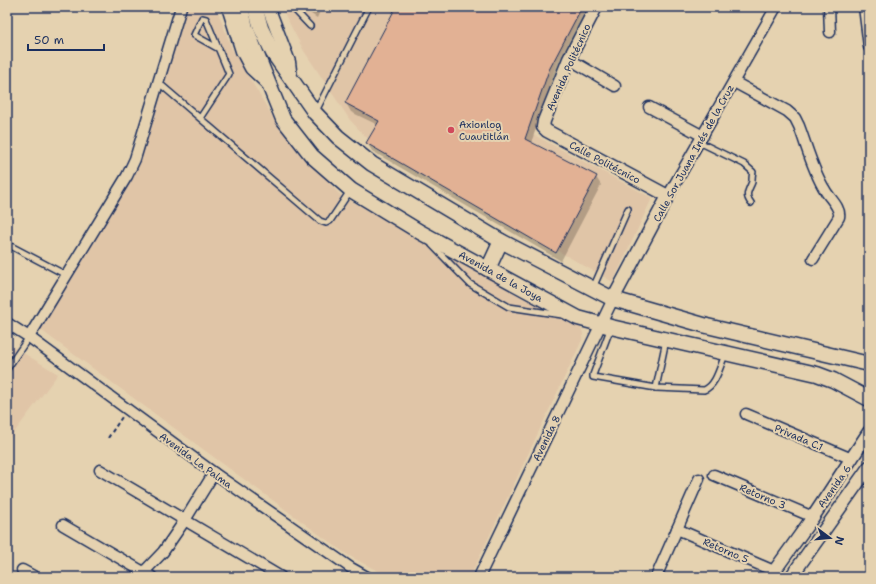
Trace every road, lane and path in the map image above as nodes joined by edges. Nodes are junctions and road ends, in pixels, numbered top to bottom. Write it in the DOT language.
graph roads {
  1 [pos="181,7"];
  2 [pos="228,7"];
  3 [pos="241,7"];
  4 [pos="255,7"];
  5 [pos="268,7"];
  6 [pos="292,7"];
  7 [pos="369,7"];
  8 [pos="596,7"];
  9 [pos="776,7"];
  10 [pos="829,7"];
  11 [pos="864,7"];
  12 [pos="310,26"];
  13 [pos="830,32"];
  14 [pos="869,47"];
  15 [pos="219,49"];
  16 [pos="569,59"];
  17 [pos="291,79"];
  18 [pos="159,82"];
  19 [pos="734,82"];
  20 [pos="267,83"];
  21 [pos="615,86"];
  22 [pos="649,107"];
  23 [pos="315,113"];
  24 [pos="200,118"];
  25 [pos="543,127"];
  26 [pos="701,139"];
  27 [pos="351,190"];
  28 [pos="668,196"];
  29 [pos="751,203"];
  30 [pos="628,209"];
  31 [pos="420,232"];
  32 [pos="501,241"];
  33 [pos="7,244"];
  34 [pos="813,259"];
  35 [pos="488,269"];
  36 [pos="66,275"];
  37 [pos="592,289"];
  38 [pos="613,299"];
  39 [pos="578,318"];
  40 [pos="7,323"];
  41 [pos="606,326"];
  42 [pos="29,337"];
  43 [pos="666,339"];
  44 [pos="591,345"];
  45 [pos="603,349"];
  46 [pos="726,353"];
  47 [pos="869,364"];
  48 [pos="7,369"];
  49 [pos="656,388"];
  50 [pos="869,399"];
  51 [pos="126,409"];
  52 [pos="746,414"];
  53 [pos="869,432"];
  54 [pos="108,438"];
  55 [pos="852,459"];
  56 [pos="869,467"];
  57 [pos="100,470"];
  58 [pos="214,473"];
  59 [pos="714,475"];
  60 [pos="699,479"];
  61 [pos="812,517"];
  62 [pos="185,520"];
  63 [pos="63,525"];
  64 [pos="677,529"];
  65 [pos="22,570"];
  66 [pos="772,574"];
  67 [pos="145,575"];
  68 [pos="35,577"];
  69 [pos="281,577"];
  70 [pos="367,577"];
  71 [pos="480,577"];
  72 [pos="656,577"];
  73 [pos="791,577"];
  1 -- 18 [label="street"];
  2 -- 20 [label="street"];
  3 -- 20 [label="main road, Avenida de la Joya"];
  4 -- 17 [label="main road"];
  5 -- 17 [label="street"];
  6 -- 12 [label="lane"];
  7 -- 23 [label="lane"];
  8 -- 16 [label="street, Avenida Politécnico"];
  9 -- 19 [label="street, Calle Sor Juana Inés de la Cruz"];
  10 -- 13 [label="street"];
  11 -- 14 [label="street"];
  15 -- 15 [label="lane"];
  15 -- 24 [label="lane"];
  16 -- 21 [label="street"];
  16 -- 25 [label="street, Avenida Politécnico"];
  17 -- 23 [label="main road"];
  18 -- 24 [label="lane"];
  18 -- 36 [label="street"];
  19 -- 26 [label="street, Calle Sor Juana Inés de la Cruz"];
  19 -- 34 [label="street"];
  20 -- 27 [label="main road, Avenida de la Joya"];
  22 -- 26 [label="street"];
  23 -- 32 [label="main road"];
  24 -- 27 [label="lane"];
  25 -- 28 [label="street, Calle Politécnico"];
  26 -- 28 [label="street, Calle Sor Juana Inés de la Cruz"];
  26 -- 29 [label="lane"];
  27 -- 31 [label="main road, Avenida de la Joya"];
  28 -- 38 [label="street, Calle Sor Juana Inés de la Cruz"];
  30 -- 37 [label="lane"];
  31 -- 35 [label="main road, Avenida de la Joya"];
  31 -- 39 [label="lane"];
  32 -- 35 [label="main road"];
  32 -- 37 [label="main road"];
  33 -- 36 [label="lane"];
  35 -- 39 [label="main road, Avenida de la Joya"];
  36 -- 42 [label="street"];
  37 -- 38 [label="main road"];
  38 -- 41 [label="street, Avenida 8"];
  38 -- 47 [label="main road"];
  39 -- 41 [label="main road, Avenida de la Joya"];
  40 -- 42 [label="street, Avenida La Palma"];
  41 -- 43 [label="main road, Avenida de la Joya"];
  41 -- 44 [label="street, Avenida 8"];
  41 -- 45 [label="lane"];
  42 -- 48 [label="lane"];
  42 -- 51 [label="street, Avenida La Palma"];
  43 -- 46 [label="main road, Avenida de la Joya"];
  43 -- 49 [label="lane"];
  44 -- 45 [label="lane"];
  44 -- 71 [label="street, Avenida 8"];
  45 -- 49 [label="lane"];
  46 -- 49 [label="lane"];
  46 -- 50 [label="main road, Avenida de la Joya"];
  51 -- 54 [label="path"];
  51 -- 58 [label="street, Avenida La Palma"];
  52 -- 55 [label="street, Privada C.1"];
  53 -- 55 [label="street, Avenida 6"];
  55 -- 61 [label="street, Avenida 6"];
  56 -- 73 [label="street, Avenida 6"];
  57 -- 62 [label="street"];
  58 -- 62 [label="street"];
  58 -- 70 [label="street, Avenida La Palma"];
  59 -- 61 [label="street, Retorno 3"];
  60 -- 64 [label="street"];
  61 -- 66 [label="street, Avenida 6"];
  62 -- 67 [label="street"];
  62 -- 69 [label="street"];
  63 -- 67 [label="street"];
  64 -- 66 [label="street, Retorno 5"];
  64 -- 72 [label="street"];
  65 -- 68 [label="street"];
}
